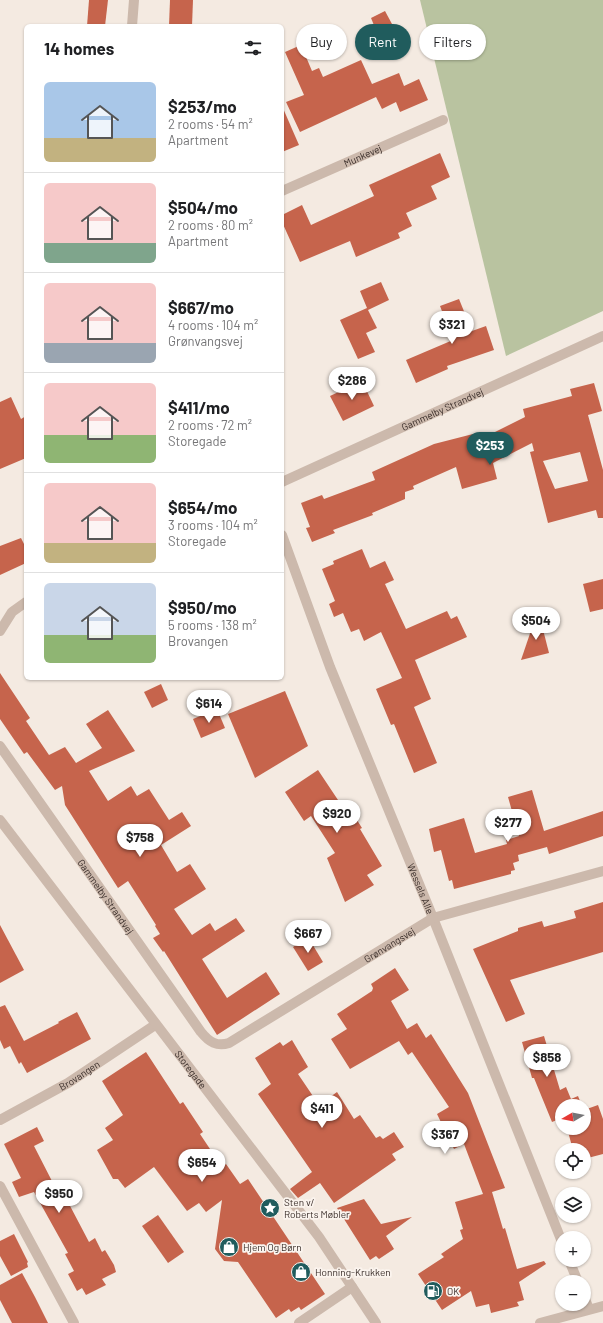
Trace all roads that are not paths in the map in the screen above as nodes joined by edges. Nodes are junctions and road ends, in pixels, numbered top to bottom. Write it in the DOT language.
graph roads {
  1 [pos="134,0"];
  2 [pos="132,24"];
  3 [pos="443,120"];
  4 [pos="284,190"];
  5 [pos="603,336"];
  6 [pos="284,481"];
  7 [pos="284,540"];
  8 [pos="24,603"];
  9 [pos="0,631"];
  10 [pos="0,746"];
  11 [pos="0,820"];
  12 [pos="603,871"];
  13 [pos="434,918"];
  14 [pos="155,1025"];
  15 [pos="214,1043"];
  16 [pos="0,1120"];
  17 [pos="0,1186"];
  18 [pos="558,1231"];
  19 [pos="352,1287"];
  20 [pos="603,1306"];
  21 [pos="591,1309"];
  22 [pos="582,1311"];
  23 [pos="74,1323"];
  24 [pos="299,1323"];
  25 [pos="376,1323"];
  26 [pos="540,1323"];
  1 -- 2 [label="street"];
  3 -- 4 [label="street, Munkevej"];
  5 -- 6 [label="street, Gammelby Strandvej"];
  7 -- 13 [label="street, Wessels Alle"];
  8 -- 9 [label="street"];
  10 -- 15 [label="street, Gammelby Strandvej"];
  11 -- 14 [label="street, Storegade"];
  12 -- 13 [label="street, Grønvangsvej"];
  13 -- 15 [label="street, Grønvangsvej"];
  13 -- 18 [label="street, Wessels Alle"];
  14 -- 16 [label="street, Brovangen"];
  14 -- 19 [label="street, Storegade"];
  17 -- 23 [label="street"];
  19 -- 24 [label="street"];
  19 -- 25 [label="street, Storegade"];
  20 -- 21 [label="street"];
  22 -- 26 [label="street"];
}
